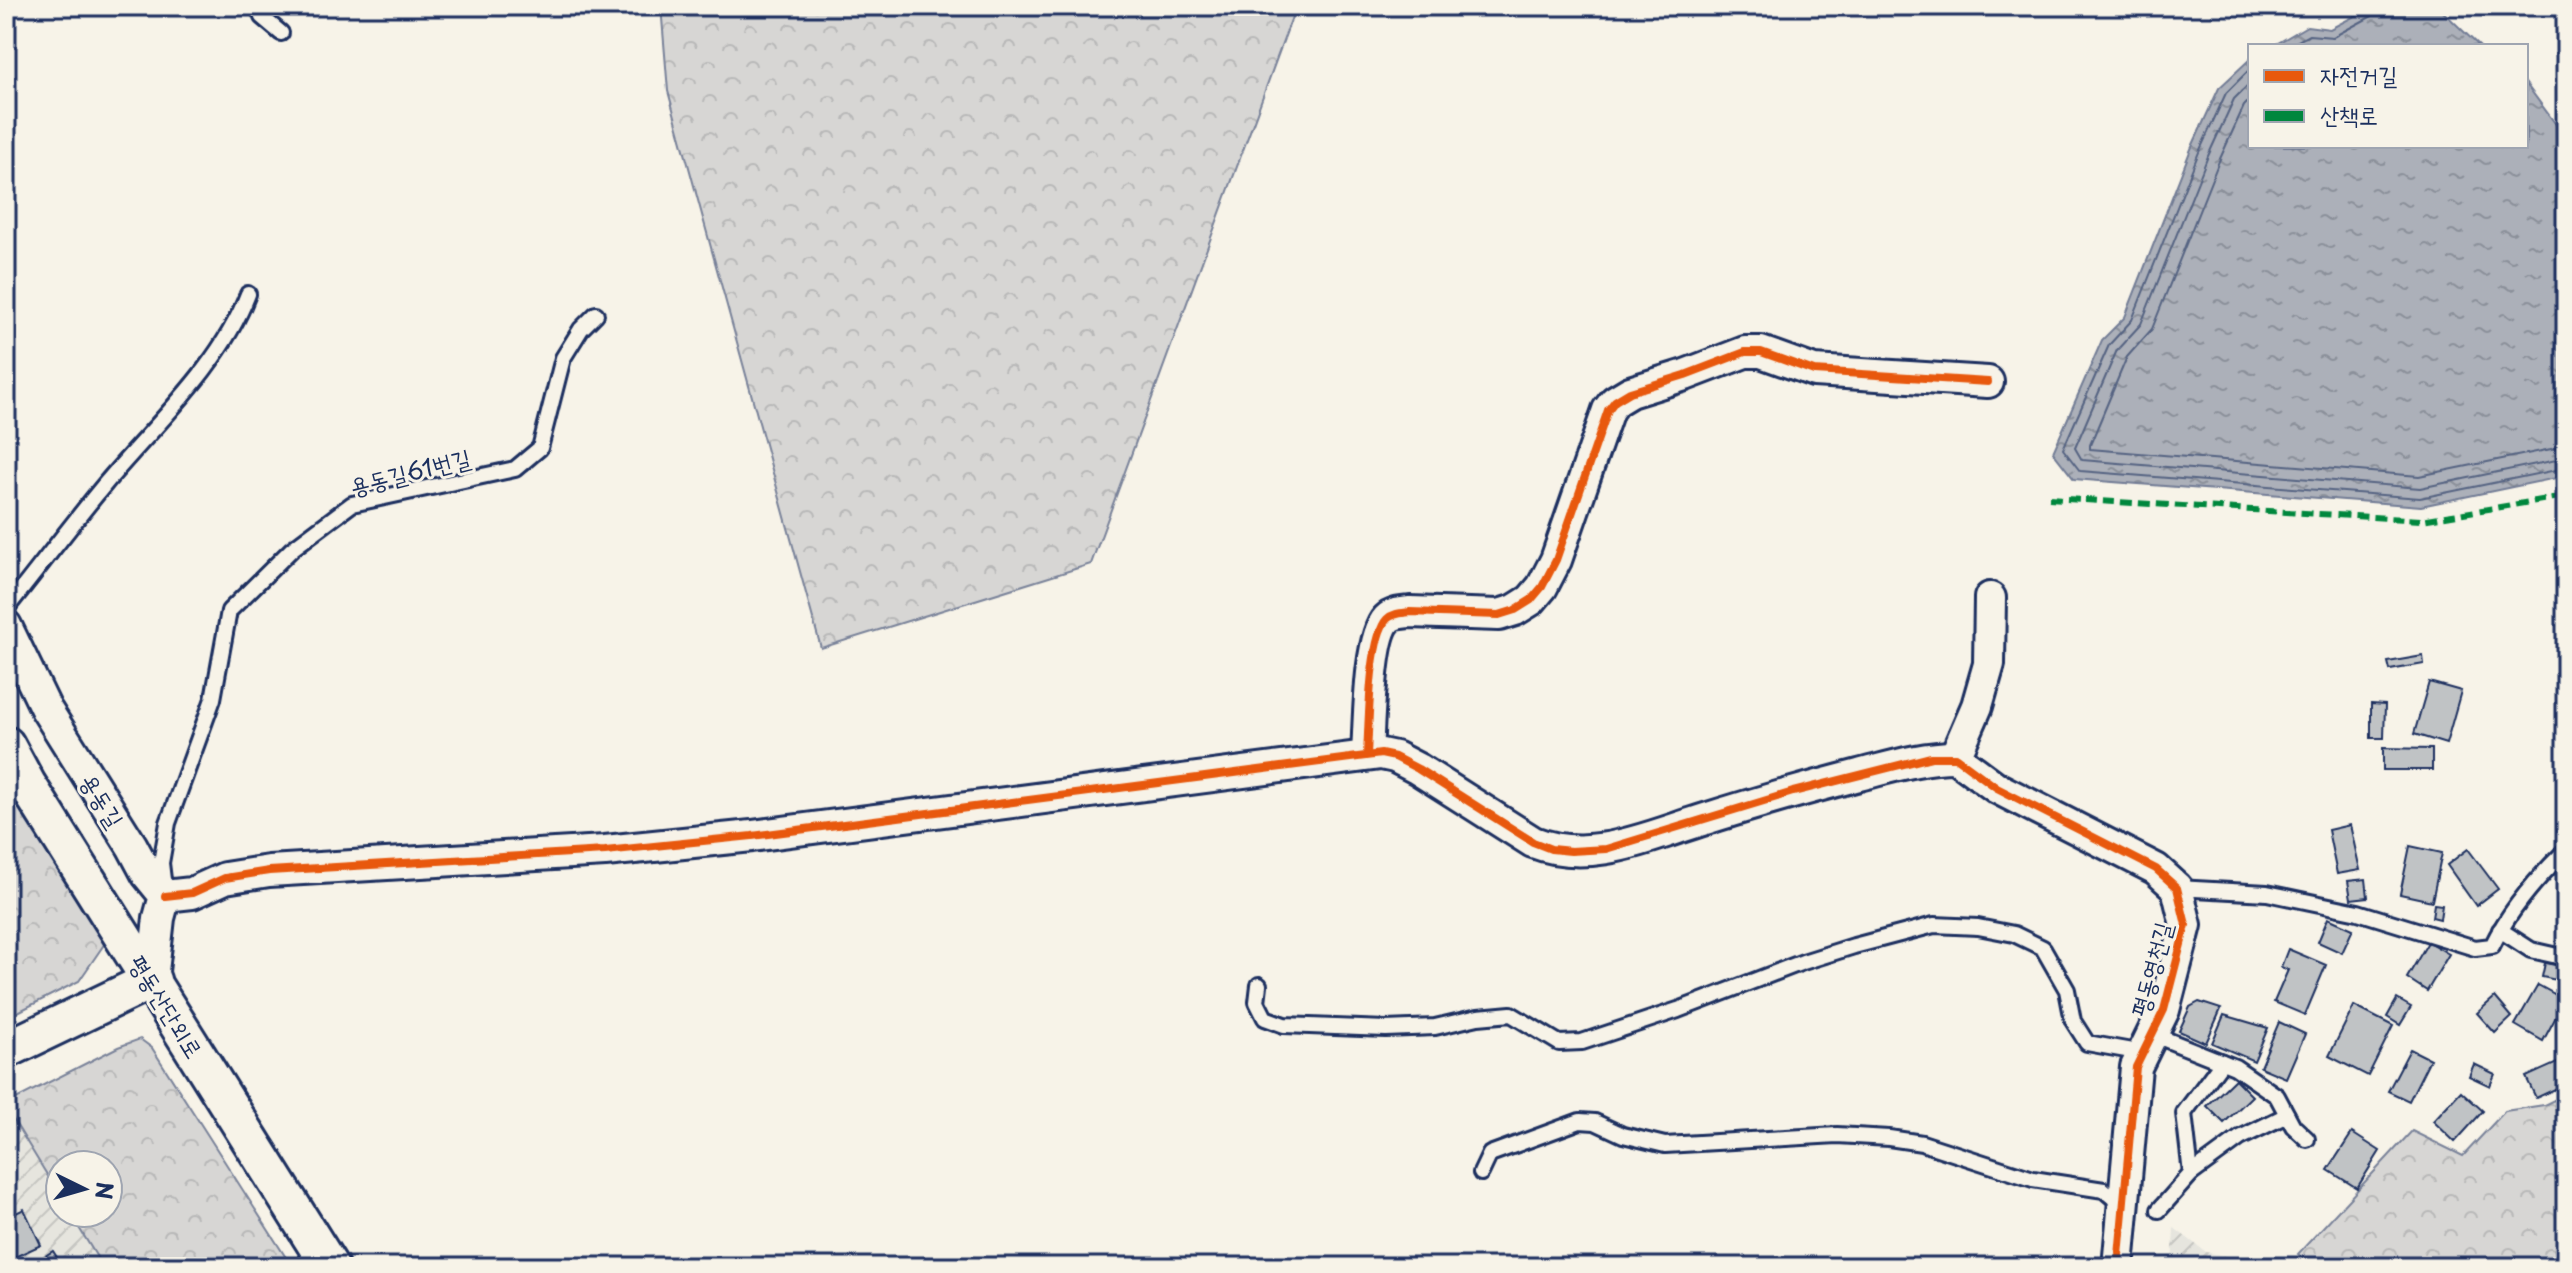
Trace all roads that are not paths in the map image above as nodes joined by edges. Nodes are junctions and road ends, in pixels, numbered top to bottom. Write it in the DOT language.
graph roads {
  1 [pos="258,6"];
  2 [pos="281,33"];
  3 [pos="248,294"];
  4 [pos="596,314"];
  5 [pos="1988,382"];
  6 [pos="1990,598"];
  7 [pos="6,609"];
  8 [pos="6,626"];
  9 [pos="6,745"];
  10 [pos="1367,754"];
  11 [pos="1955,757"];
  12 [pos="2566,850"];
  13 [pos="2177,888"];
  14 [pos="165,896"];
  15 [pos="2500,930"];
  16 [pos="2566,958"];
  17 [pos="152,980"];
  18 [pos="1259,985"];
  19 [pos="2148,1043"];
  20 [pos="6,1050"];
  21 [pos="2222,1062"];
  22 [pos="2287,1115"];
  23 [pos="2307,1139"];
  24 [pos="1481,1173"];
  25 [pos="2191,1174"];
  26 [pos="2124,1206"];
  27 [pos="2159,1210"];
  28 [pos="330,1267"];
  29 [pos="2118,1267"];
  1 -- 2 [label="lane"];
  3 -- 7 [label="lane"];
  4 -- 14 [label="lane, 용동길61번길"];
  5 -- 10 [label="street"];
  6 -- 11 [label="street"];
  8 -- 14 [label="street, 용동길"];
  9 -- 17 [label="street, 평동산단외로"];
  10 -- 11 [label="street"];
  10 -- 14 [label="street"];
  11 -- 13 [label="street"];
  12 -- 15 [label="lane"];
  13 -- 15 [label="lane"];
  13 -- 19 [label="street, 평동영천길"];
  14 -- 17 [label="street"];
  15 -- 16 [label="lane"];
  17 -- 20 [label="street"];
  17 -- 28 [label="street, 평동산단외로"];
  18 -- 19 [label="lane"];
  19 -- 21 [label="lane"];
  19 -- 26 [label="street, 평동영천길"];
  21 -- 22 [label="lane"];
  21 -- 25 [label="lane"];
  22 -- 23 [label="lane"];
  22 -- 25 [label="lane"];
  24 -- 26 [label="lane"];
  25 -- 27 [label="lane"];
  26 -- 29 [label="street, 평동영천길"];
}
